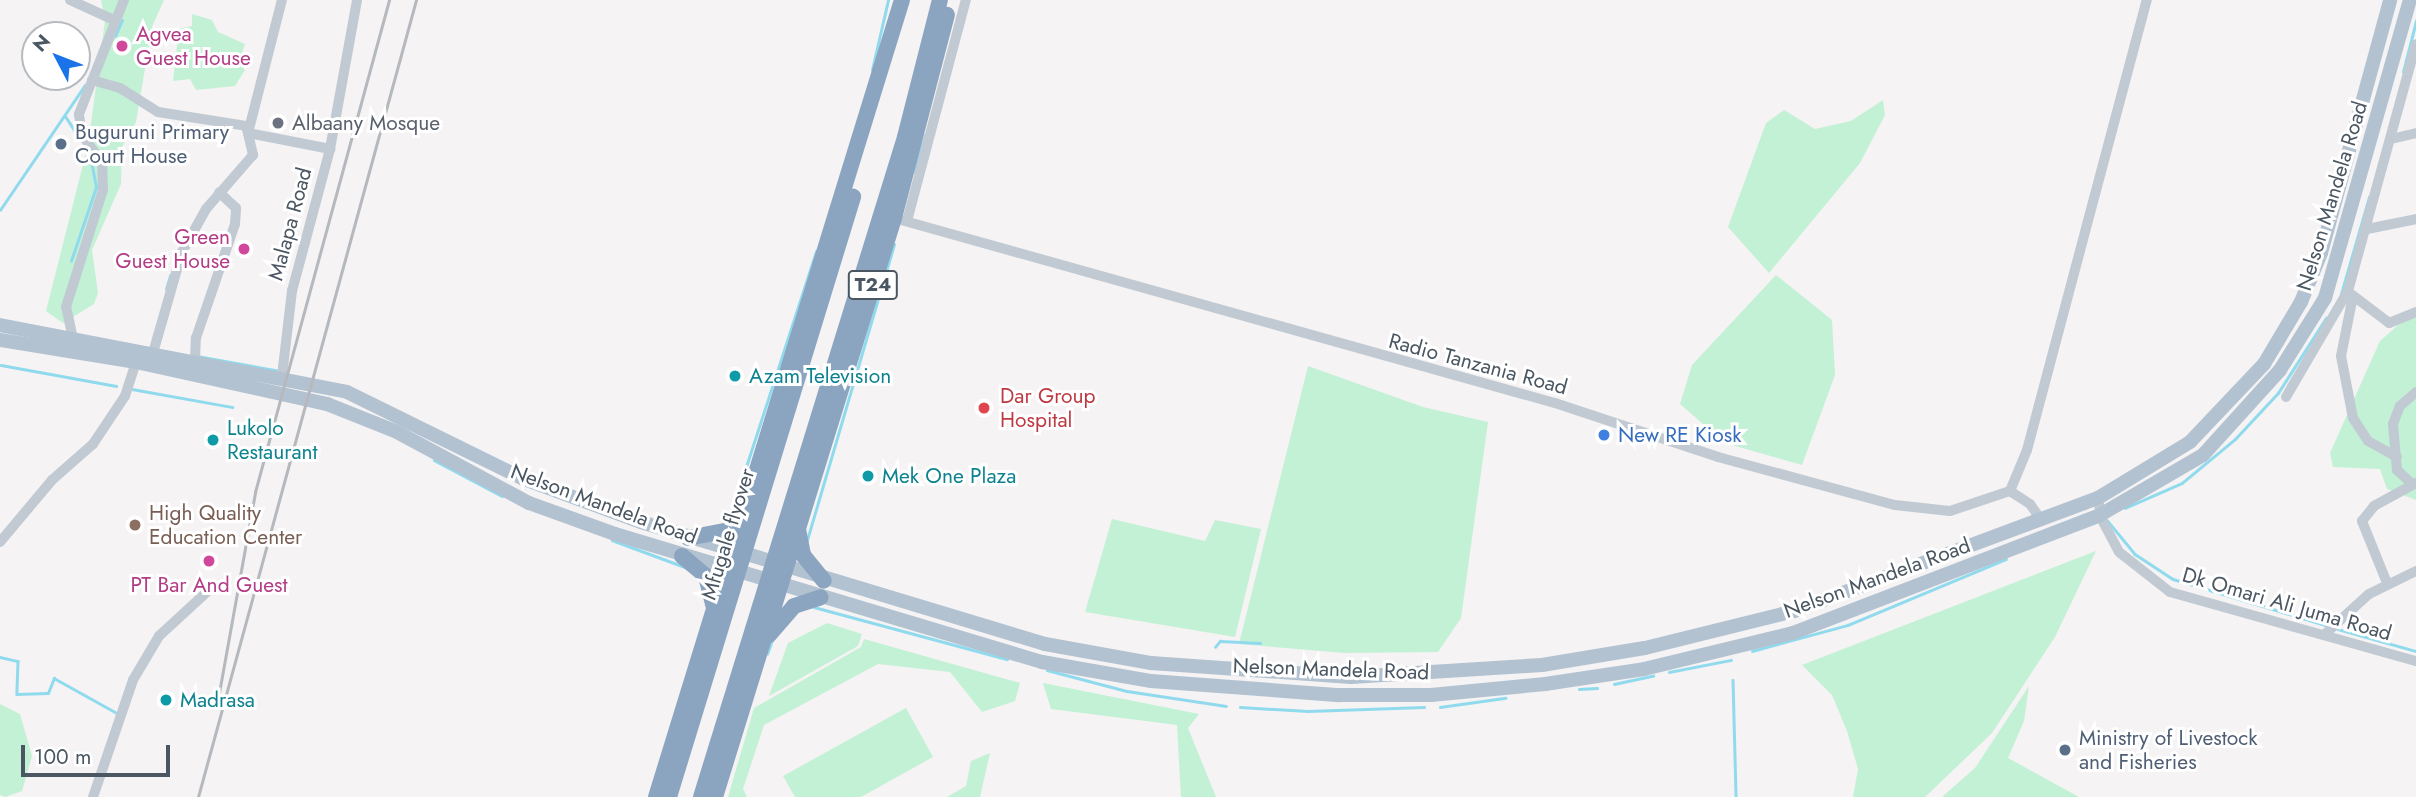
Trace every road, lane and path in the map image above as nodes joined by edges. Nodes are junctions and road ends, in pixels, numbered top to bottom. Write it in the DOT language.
graph roads {
  1 [pos="70,0"];
  2 [pos="124,0"];
  3 [pos="282,0"];
  4 [pos="357,0"];
  5 [pos="902,0"];
  6 [pos="909,0"];
  7 [pos="940,0"];
  8 [pos="949,0"];
  9 [pos="966,0"];
  10 [pos="2147,0"];
  11 [pos="2390,0"];
  12 [pos="2410,0"];
  13 [pos="114,20"];
  14 [pos="2416,44"];
  15 [pos="92,80"];
  16 [pos="248,133"];
  17 [pos="2416,133"];
  18 [pos="2391,139"];
  19 [pos="330,149"];
  20 [pos="219,192"];
  21 [pos="901,219"];
  22 [pos="2416,219"];
  23 [pos="2367,229"];
  24 [pos="2351,294"];
  25 [pos="2416,312"];
  26 [pos="0,325"];
  27 [pos="73,339"];
  28 [pos="0,340"];
  29 [pos="143,355"];
  30 [pos="195,361"];
  31 [pos="282,376"];
  32 [pos="2416,391"];
  33 [pos="2286,397"];
  34 [pos="2398,457"];
  35 [pos="754,478"];
  36 [pos="2414,484"];
  37 [pos="2010,491"];
  38 [pos="2098,498"];
  39 [pos="2100,515"];
  40 [pos="2041,520"];
  41 [pos="798,523"];
  42 [pos="688,538"];
  43 [pos="0,542"];
  44 [pos="731,552"];
  45 [pos="682,556"];
  46 [pos="784,568"];
  47 [pos="725,569"];
  48 [pos="2416,571"];
  49 [pos="2387,583"];
  50 [pos="779,585"];
  51 [pos="219,588"];
  52 [pos="823,589"];
  53 [pos="710,621"];
  54 [pos="2325,634"];
  55 [pos="756,657"];
  56 [pos="2416,661"];
  57 [pos="93,797"];
  58 [pos="656,797"];
  59 [pos="669,797"];
  60 [pos="701,797"];
  61 [pos="715,797"];
  1 -- 13 [label="street"];
  2 -- 13 [label="street"];
  3 -- 16 [label="street"];
  4 -- 19 [label="street, Malapa Road"];
  5 -- 35 [label="highway, T24"];
  6 -- 59 [label="highway, Mfugale flyover"];
  7 -- 60 [label="highway"];
  8 -- 21 [label="highway, T24"];
  9 -- 21 [label="street"];
  10 -- 37 [label="street"];
  11 -- 38 [label="main road, Nelson Mandela Road"];
  12 -- 39 [label="main road, Nelson Mandela Road"];
  13 -- 15 [label="street"];
  14 -- 18 [label="street"];
  15 -- 16 [label="street"];
  15 -- 27 [label="street"];
  16 -- 19 [label="street"];
  16 -- 20 [label="street"];
  17 -- 18 [label="street"];
  18 -- 23 [label="street"];
  19 -- 31 [label="street, Malapa Road"];
  20 -- 29 [label="street"];
  20 -- 30 [label="street"];
  21 -- 37 [label="street, Radio Tanzania Road"];
  21 -- 41 [label="highway, T24"];
  22 -- 23 [label="street"];
  23 -- 24 [label="street"];
  24 -- 25 [label="street"];
  24 -- 33 [label="street"];
  24 -- 34 [label="street"];
  26 -- 27 [label="main road, Nelson Mandela Road"];
  27 -- 29 [label="main road, Nelson Mandela Road"];
  28 -- 29 [label="main road, Nelson Mandela Road"];
  29 -- 30 [label="main road, Nelson Mandela Road"];
  29 -- 43 [label="street"];
  29 -- 45 [label="main road, Nelson Mandela Road"];
  30 -- 31 [label="main road, Nelson Mandela Road"];
  31 -- 42 [label="main road, Nelson Mandela Road"];
  32 -- 34 [label="street"];
  34 -- 36 [label="street"];
  35 -- 42 [label="highway"];
  35 -- 44 [label="highway, T24"];
  36 -- 49 [label="street"];
  37 -- 40 [label="street"];
  38 -- 39 [label="street"];
  38 -- 40 [label="main road, Nelson Mandela Road"];
  39 -- 52 [label="main road, Nelson Mandela Road"];
  39 -- 54 [label="street, Dk Omari Ali Juma Road"];
  40 -- 52 [label="main road, Nelson Mandela Road"];
  41 -- 46 [label="highway, T24"];
  41 -- 52 [label="highway"];
  42 -- 44 [label="main road, Nelson Mandela Road"];
  44 -- 46 [label="main road, Nelson Mandela Road"];
  44 -- 47 [label="highway, T24"];
  45 -- 47 [label="main road, Nelson Mandela Road"];
  45 -- 53 [label="highway"];
  46 -- 50 [label="highway, T24"];
  46 -- 52 [label="main road, Nelson Mandela Road"];
  47 -- 50 [label="main road, Nelson Mandela Road"];
  47 -- 53 [label="highway, T24"];
  48 -- 49 [label="street"];
  49 -- 54 [label="street"];
  50 -- 52 [label="main road, Nelson Mandela Road"];
  50 -- 55 [label="highway, T24"];
  51 -- 57 [label="street"];
  52 -- 55 [label="highway"];
  53 -- 58 [label="highway, T24"];
  54 -- 56 [label="street, Dk Omari Ali Juma Road"];
  55 -- 61 [label="highway, T24"];
}
